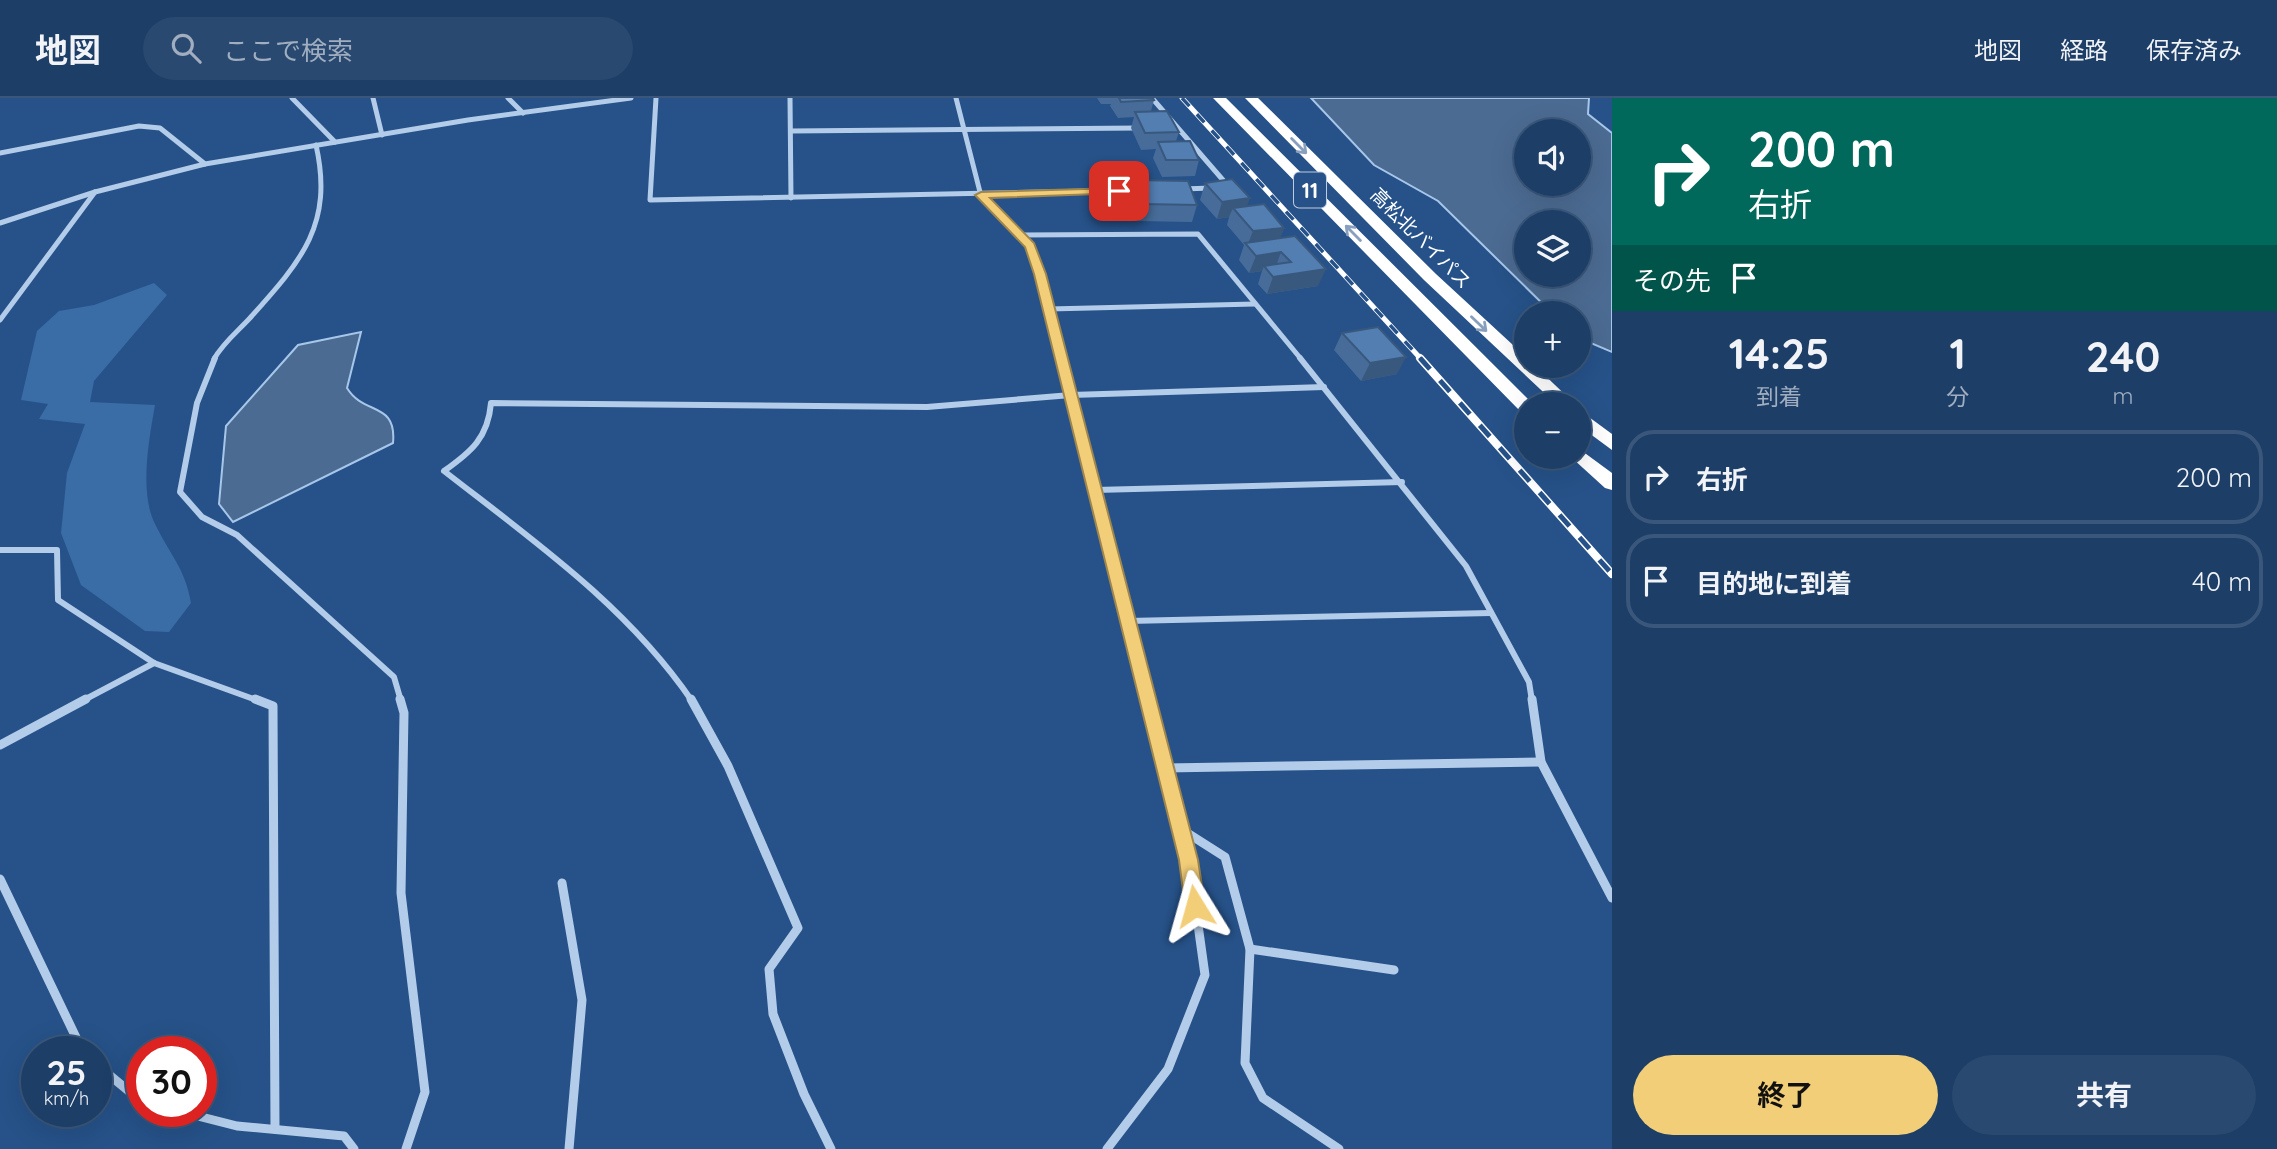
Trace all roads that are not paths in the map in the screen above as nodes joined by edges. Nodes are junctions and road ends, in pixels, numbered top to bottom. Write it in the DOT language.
graph roads {
  1 [pos="292,98"];
  2 [pos="373,98"];
  3 [pos="508,98"];
  4 [pos="580,98"];
  5 [pos="631,98"];
  6 [pos="656,98"];
  7 [pos="790,98"];
  8 [pos="956,98"];
  9 [pos="1153,98"];
  10 [pos="1219,98"];
  11 [pos="1251,98"];
  12 [pos="578,105"];
  13 [pos="523,113"];
  14 [pos="1151,128"];
  15 [pos="1165,128"];
  16 [pos="1178,128"];
  17 [pos="964,130"];
  18 [pos="790,131"];
  19 [pos="382,135"];
  20 [pos="335,142"];
  21 [pos="316,145"];
  22 [pos="0,153"];
  23 [pos="205,164"];
  24 [pos="1174,189"];
  25 [pos="1147,190"];
  26 [pos="96,192"];
  27 [pos="981,195"];
  28 [pos="791,198"];
  29 [pos="0,223"];
  30 [pos="1020,236"];
  31 [pos="1255,304"];
  32 [pos="1049,309"];
  33 [pos="0,320"];
  34 [pos="1324,387"];
  35 [pos="1553,392"];
  36 [pos="1071,395"];
  37 [pos="1514,395"];
  38 [pos="1591,426"];
  39 [pos="1612,444"];
  40 [pos="1591,465"];
  41 [pos="1402,482"];
  42 [pos="1612,483"];
  43 [pos="1095,490"];
  44 [pos="0,550"];
  45 [pos="1491,613"];
  46 [pos="1128,621"];
  47 [pos="155,663"];
  48 [pos="0,746"];
  49 [pos="1541,762"];
  50 [pos="1165,768"];
  51 [pos="1180,829"];
  52 [pos="0,879"];
  53 [pos="562,883"];
  54 [pos="1612,898"];
  55 [pos="1250,949"];
  56 [pos="1394,970"];
  57 [pos="75,1036"];
  58 [pos="112,1077"];
  59 [pos="126,1089"];
  60 [pos="217,1121"];
  61 [pos="275,1129"];
  62 [pos="354,1149"];
  63 [pos="406,1149"];
  64 [pos="569,1149"];
  65 [pos="831,1149"];
  66 [pos="1107,1149"];
  67 [pos="1339,1149"];
  1 -- 20 [label="street"];
  2 -- 19 [label="street"];
  3 -- 13 [label="street"];
  4 -- 12 [label="street"];
  5 -- 12 [label="street"];
  6 -- 28 [label="street"];
  7 -- 18 [label="street"];
  8 -- 17 [label="street"];
  9 -- 16 [label="street"];
  37 -- 10 [label="highway, 高松北バイパス / 11, one-way"];
  11 -- 35 [label="highway, 高松北バイパス / 11, one-way"];
  12 -- 13 [label="street"];
  13 -- 19 [label="street"];
  14 -- 17 [label="street"];
  15 -- 16 [label="street"];
  16 -- 24 [label="street"];
  17 -- 18 [label="street"];
  17 -- 27 [label="street"];
  18 -- 28 [label="street"];
  19 -- 20 [label="street"];
  20 -- 21 [label="street"];
  21 -- 23 [label="street"];
  21 -- 63 [label="street"];
  22 -- 23 [label="street"];
  23 -- 26 [label="street"];
  25 -- 27 [label="street"];
  26 -- 29 [label="street"];
  26 -- 33 [label="street"];
  27 -- 28 [label="street"];
  27 -- 30 [label="street"];
  30 -- 31 [label="street"];
  30 -- 32 [label="street"];
  31 -- 32 [label="street"];
  31 -- 34 [label="street"];
  32 -- 36 [label="street"];
  34 -- 36 [label="street"];
  34 -- 41 [label="street"];
  36 -- 43 [label="street"];
  36 -- 65 [label="street"];
  38 -- 39 [label="highway"];
  40 -- 42 [label="highway"];
  41 -- 43 [label="street"];
  41 -- 45 [label="street"];
  43 -- 46 [label="street"];
  44 -- 47 [label="street"];
  45 -- 46 [label="street"];
  45 -- 49 [label="street"];
  46 -- 50 [label="street"];
  47 -- 48 [label="street"];
  47 -- 61 [label="street"];
  49 -- 50 [label="street"];
  49 -- 54 [label="street"];
  50 -- 51 [label="street"];
  51 -- 55 [label="street"];
  51 -- 66 [label="street"];
  52 -- 57 [label="street"];
  53 -- 64 [label="street"];
  55 -- 56 [label="street"];
  55 -- 67 [label="street"];
  58 -- 59 [label="street"];
  60 -- 61 [label="street"];
  61 -- 62 [label="street"];
}
